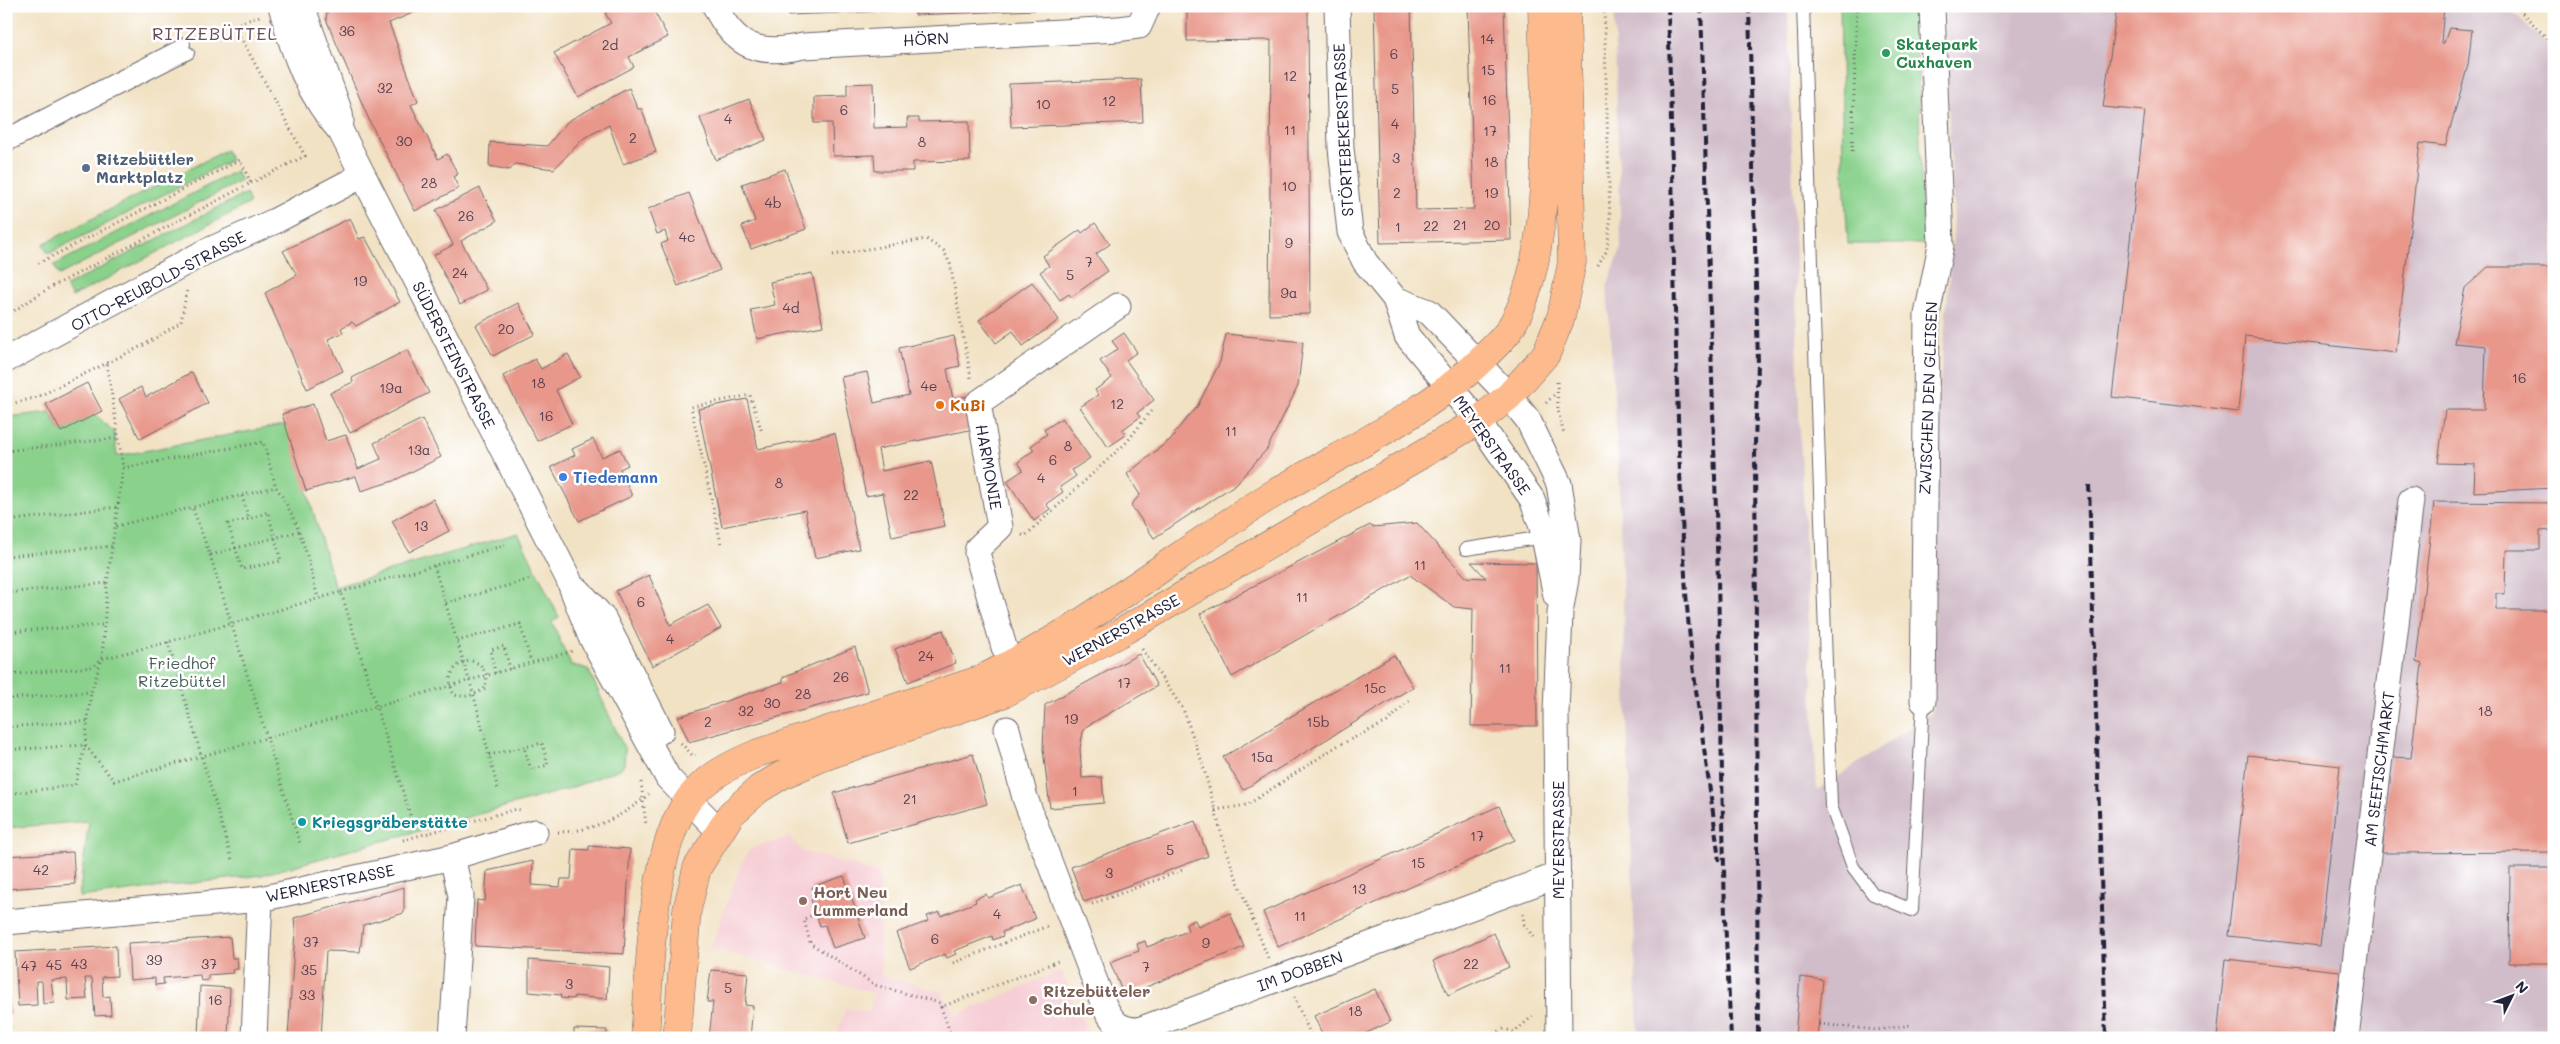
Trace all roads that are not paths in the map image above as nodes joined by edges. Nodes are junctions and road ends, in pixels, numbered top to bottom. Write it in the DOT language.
graph roads {
  1 [pos="302,6"];
  2 [pos="715,6"];
  3 [pos="1337,6"];
  4 [pos="1542,6"];
  5 [pos="1566,6"];
  6 [pos="1803,6"];
  7 [pos="1932,6"];
  8 [pos="1148,8"];
  9 [pos="273,12"];
  10 [pos="341,132"];
  11 [pos="6,135"];
  12 [pos="6,146"];
  13 [pos="363,175"];
  14 [pos="1395,299"];
  15 [pos="1118,306"];
  16 [pos="6,360"];
  17 [pos="1479,363"];
  18 [pos="1449,386"];
  19 [pos="1509,396"];
  20 [pos="1478,421"];
  21 [pos="2411,500"];
  22 [pos="1544,538"];
  23 [pos="1466,549"];
  24 [pos="1560,613"];
  25 [pos="1015,675"];
  26 [pos="1923,701"];
  27 [pos="1007,729"];
  28 [pos="689,800"];
  29 [pos="538,825"];
  30 [pos="719,831"];
  31 [pos="452,857"];
  32 [pos="1558,875"];
  33 [pos="260,898"];
  34 [pos="6,922"];
  35 [pos="254,1038"];
  36 [pos="452,1038"];
  37 [pos="645,1038"];
  38 [pos="677,1038"];
  39 [pos="1559,1038"];
  40 [pos="2346,1038"];
  1 -- 10 [label="street, SÜDERSTEINSTRASSE"];
  2 -- 8 [label="street, HÖRN"];
  3 -- 14 [label="street, STÖRTEBEKERSTRASSE"];
  4 -- 17 [label="main road, MEYERSTRASSE"];
  5 -- 19 [label="main road"];
  6 -- 26 [label="lane"];
  7 -- 26 [label="street, ZWISCHEN DEN GLEISEN"];
  9 -- 10 [label="street, SÜDERSTEINSTRASSE"];
  10 -- 13 [label="street, SÜDERSTEINSTRASSE"];
  11 -- 12 [label="lane"];
  13 -- 16 [label="street, OTTO-REUBOLD-STRASSE"];
  13 -- 28 [label="street, SÜDERSTEINSTRASSE"];
  14 -- 17 [label="street"];
  14 -- 18 [label="street, STÖRTEBEKERSTRASSE"];
  15 -- 25 [label="street, HARMONIE"];
  17 -- 18 [label="main road, MEYERSTRASSE"];
  17 -- 19 [label="street"];
  18 -- 20 [label="street, MEYERSTRASSE"];
  18 -- 25 [label="main road, WERNERSTRASSE"];
  19 -- 20 [label="main road, WERNERSTRASSE"];
  19 -- 24 [label="street, MEYERSTRASSE"];
  20 -- 22 [label="street, MEYERSTRASSE"];
  20 -- 25 [label="main road, WERNERSTRASSE"];
  21 -- 40 [label="street, AM SEEFISCHMARKT"];
  22 -- 23 [label="lane"];
  22 -- 24 [label="street, MEYERSTRASSE"];
  24 -- 32 [label="street, MEYERSTRASSE"];
  25 -- 28 [label="main road, WERNERSTRASSE"];
  25 -- 30 [label="main road, WERNERSTRASSE"];
  27 -- 32 [label="street, IM DOBBEN"];
  28 -- 30 [label="street, SÜDERSTEINSTRASSE"];
  28 -- 37 [label="main road, WERNERSTRASSE"];
  29 -- 31 [label="street, WERNERSTRASSE"];
  30 -- 38 [label="main road, WERNERSTRASSE"];
  31 -- 33 [label="street, WERNERSTRASSE"];
  31 -- 36 [label="street"];
  32 -- 39 [label="street, MEYERSTRASSE"];
  33 -- 34 [label="street, WERNERSTRASSE"];
  33 -- 35 [label="street"];
}
